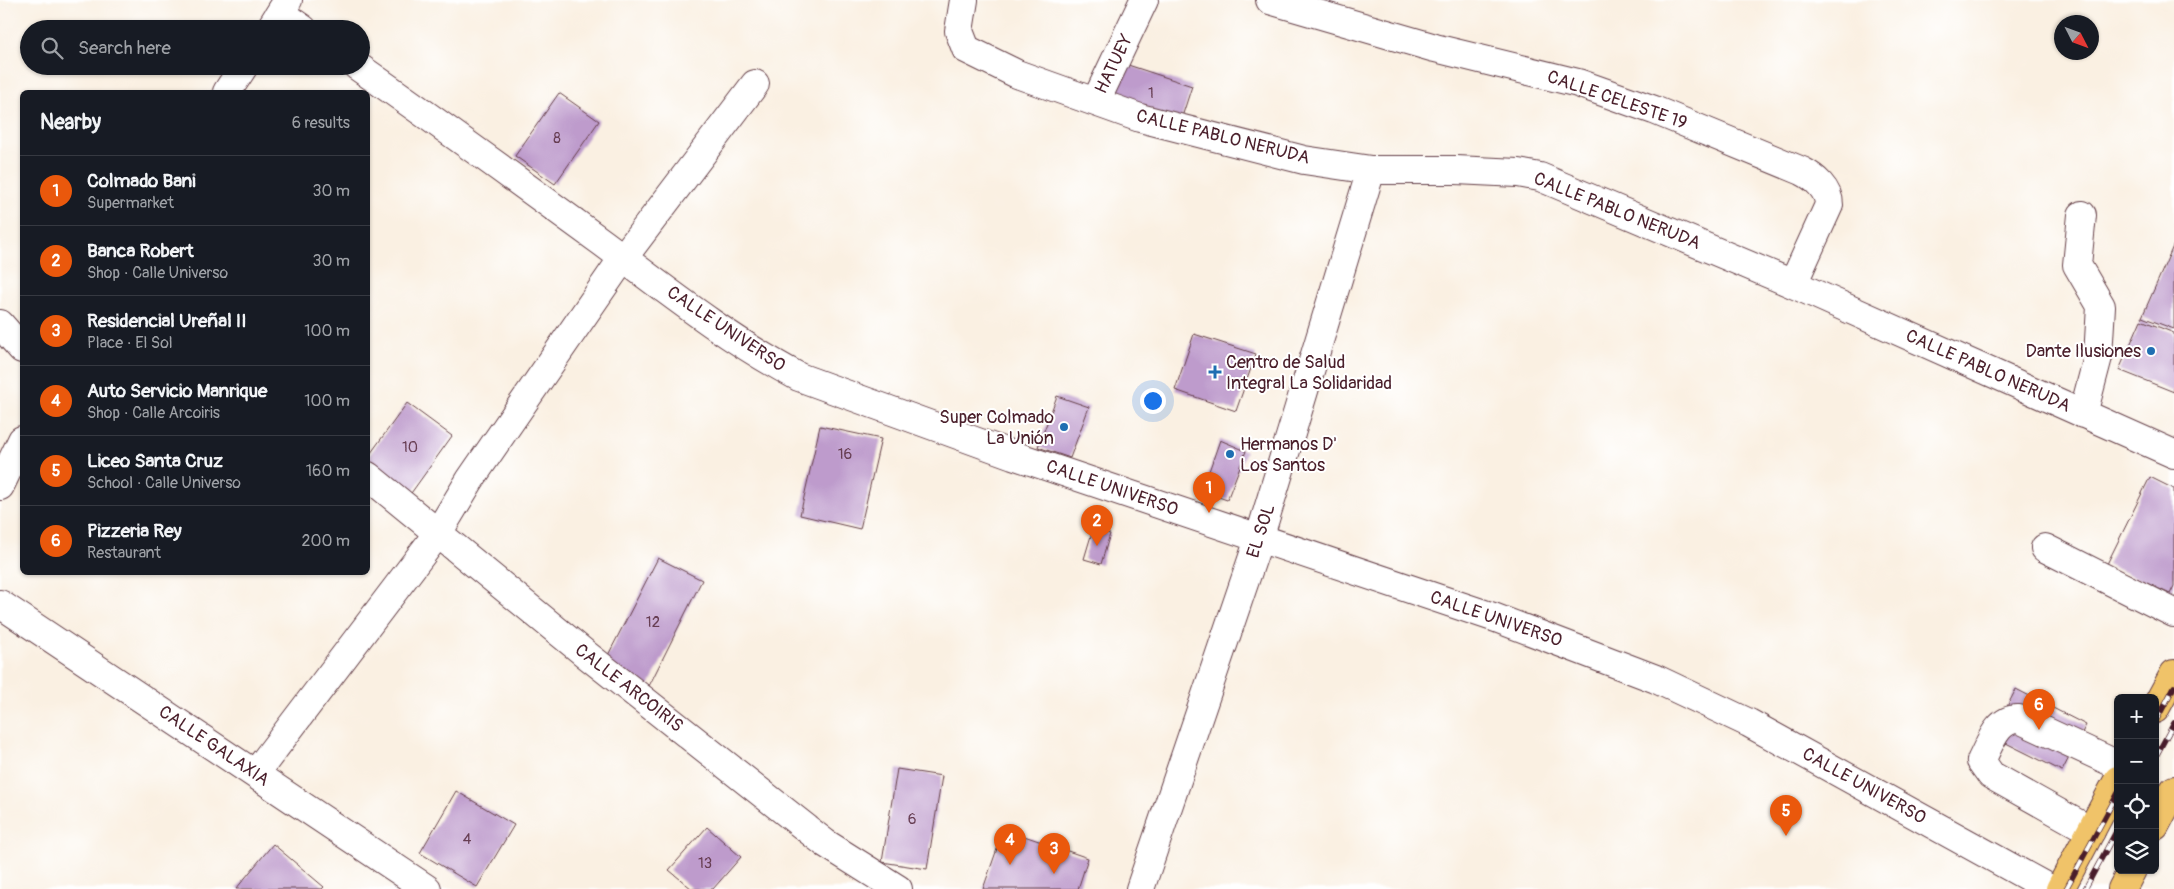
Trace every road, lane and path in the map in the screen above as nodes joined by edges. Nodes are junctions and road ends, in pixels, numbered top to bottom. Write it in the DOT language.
graph roads {
  1 [pos="964,0"];
  2 [pos="1144,0"];
  3 [pos="1270,0"];
  4 [pos="238,75"];
  5 [pos="370,75"];
  6 [pos="755,84"];
  7 [pos="227,90"];
  8 [pos="1096,101"];
  9 [pos="1371,170"];
  10 [pos="2082,215"];
  11 [pos="623,258"];
  12 [pos="1793,284"];
  13 [pos="0,324"];
  14 [pos="20,347"];
  15 [pos="2084,414"];
  16 [pos="20,444"];
  17 [pos="2174,454"];
  18 [pos="370,478"];
  19 [pos="0,486"];
  20 [pos="438,533"];
  21 [pos="1259,539"];
  22 [pos="2045,548"];
  23 [pos="0,604"];
  24 [pos="2174,613"];
  25 [pos="2174,674"];
  26 [pos="2159,702"];
  27 [pos="2114,763"];
  28 [pos="256,774"];
  29 [pos="2116,784"];
  30 [pos="2174,790"];
  31 [pos="2159,818"];
  32 [pos="2091,831"];
  33 [pos="2130,874"];
  34 [pos="427,889"];
  35 [pos="898,889"];
  36 [pos="1140,889"];
  37 [pos="2050,889"];
  38 [pos="2060,889"];
  39 [pos="2122,889"];
  1 -- 8 [label="street, CALLE PABLO NERUDA"];
  2 -- 8 [label="street, HATUEY"];
  3 -- 12 [label="street, CALLE CELESTE 19"];
  4 -- 7 [label="street"];
  5 -- 11 [label="street, CALLE UNIVERSO"];
  6 -- 11 [label="street"];
  8 -- 9 [label="street, CALLE PABLO NERUDA"];
  9 -- 12 [label="street, CALLE PABLO NERUDA"];
  9 -- 21 [label="street, EL SOL"];
  10 -- 15 [label="street"];
  11 -- 20 [label="street"];
  11 -- 21 [label="street, CALLE UNIVERSO"];
  12 -- 15 [label="street, CALLE PABLO NERUDA"];
  13 -- 14 [label="street"];
  15 -- 17 [label="street, CALLE PABLO NERUDA"];
  16 -- 19 [label="street"];
  18 -- 20 [label="street, CALLE ARCOIRIS"];
  20 -- 28 [label="street"];
  20 -- 35 [label="street, CALLE ARCOIRIS"];
  21 -- 36 [label="street, EL SOL"];
  21 -- 37 [label="street, CALLE UNIVERSO"];
  22 -- 24 [label="street"];
  23 -- 28 [label="street, CALLE GALAXIA"];
  25 -- 26 [label="main road"];
  27 -- 32 [label="street"];
  28 -- 34 [label="street, CALLE GALAXIA"];
  29 -- 32 [label="main road"];
  30 -- 31 [label="main road"];
  32 -- 38 [label="main road"];
  33 -- 39 [label="main road"];
}
